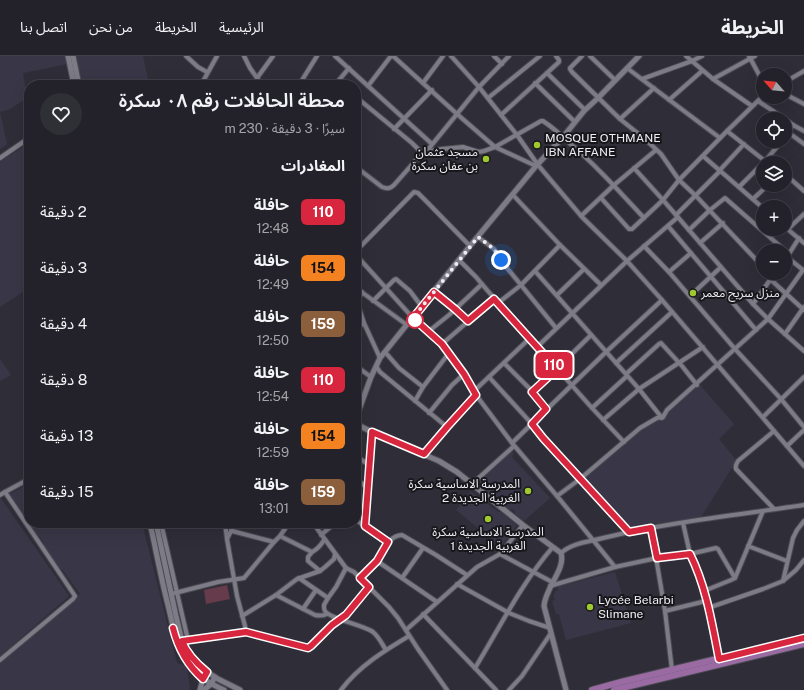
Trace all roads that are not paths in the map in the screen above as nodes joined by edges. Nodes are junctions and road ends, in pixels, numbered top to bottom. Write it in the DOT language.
graph roads {
  1 [pos="68,56"];
  2 [pos="73,56"];
  3 [pos="186,56"];
  4 [pos="217,56"];
  5 [pos="244,56"];
  6 [pos="273,56"];
  7 [pos="317,56"];
  8 [pos="335,56"];
  9 [pos="392,56"];
  10 [pos="443,56"];
  11 [pos="451,56"];
  12 [pos="494,56"];
  13 [pos="509,56"];
  14 [pos="540,56"];
  15 [pos="556,56"];
  16 [pos="582,56"];
  17 [pos="590,56"];
  18 [pos="638,56"];
  19 [pos="686,56"];
  20 [pos="702,56"];
  21 [pos="755,56"];
  22 [pos="750,57"];
  23 [pos="692,61"];
  24 [pos="502,64"];
  25 [pos="349,68"];
  26 [pos="627,68"];
  27 [pos="756,68"];
  28 [pos="702,70"];
  29 [pos="804,71"];
  30 [pos="207,72"];
  31 [pos="547,73"];
  32 [pos="257,78"];
  33 [pos="792,78"];
  34 [pos="642,79"];
  35 [pos="713,79"];
  36 [pos="73,80"];
  37 [pos="77,80"];
  38 [pos="203,80"];
  39 [pos="302,80"];
  40 [pos="339,80"];
  41 [pos="615,80"];
  42 [pos="423,83"];
  43 [pos="535,83"];
  44 [pos="368,86"];
  45 [pos="479,87"];
  46 [pos="654,88"];
  47 [pos="432,90"];
  48 [pos="488,98"];
  49 [pos="598,98"];
  50 [pos="792,98"];
  51 [pos="669,100"];
  52 [pos="361,102"];
  53 [pos="756,103"];
  54 [pos="762,104"];
  55 [pos="804,104"];
  56 [pos="752,106"];
  57 [pos="585,110"];
  58 [pos="774,112"];
  59 [pos="457,114"];
  60 [pos="501,115"];
  61 [pos="403,119"];
  62 [pos="620,119"];
  63 [pos="575,122"];
  64 [pos="793,125"];
  65 [pos="394,129"];
  66 [pos="727,131"];
  67 [pos="804,131"];
  68 [pos="792,134"];
  69 [pos="517,135"];
  70 [pos="563,137"];
  71 [pos="720,138"];
  72 [pos="24,141"];
  73 [pos="432,144"];
  74 [pos="744,144"];
  75 [pos="804,144"];
  76 [pos="495,147"];
  77 [pos="656,150"];
  78 [pos="424,154"];
  79 [pos="703,156"];
  80 [pos="759,156"];
  81 [pos="0,158"];
  82 [pos="537,165"];
  83 [pos="634,168"];
  84 [pos="361,171"];
  85 [pos="720,171"];
  86 [pos="756,172"];
  87 [pos="679,180"];
  88 [pos="792,180"];
  89 [pos="614,185"];
  90 [pos="739,188"];
  91 [pos="804,191"];
  92 [pos="761,192"];
  93 [pos="513,195"];
  94 [pos="696,196"];
  95 [pos="601,198"];
  96 [pos="663,200"];
  97 [pos="753,200"];
  98 [pos="756,202"];
  99 [pos="710,210"];
  100 [pos="804,214"];
  101 [pos="581,216"];
  102 [pos="677,216"];
  103 [pos="644,218"];
  104 [pos="792,223"];
  105 [pos="723,224"];
  106 [pos="668,226"];
  107 [pos="688,230"];
  108 [pos="792,233"];
  109 [pos="478,237"];
  110 [pos="799,238"];
  111 [pos="700,243"];
  112 [pos="804,243"];
  113 [pos="775,244"];
  114 [pos="560,245"];
  115 [pos="361,246"];
  116 [pos="470,246"];
  117 [pos="644,246"];
  118 [pos="792,248"];
  119 [pos="691,253"];
  120 [pos="756,259"];
  121 [pos="361,260"];
  122 [pos="459,260"];
  123 [pos="792,260"];
  124 [pos="627,261"];
  125 [pos="721,267"];
  126 [pos="584,269"];
  127 [pos="804,270"];
  128 [pos="535,271"];
  129 [pos="669,272"];
  130 [pos="711,276"];
  131 [pos="769,280"];
  132 [pos="771,280"];
  133 [pos="482,284"];
  134 [pos="521,285"];
  135 [pos="601,285"];
  136 [pos="386,288"];
  137 [pos="362,292"];
  138 [pos="434,292"];
  139 [pos="786,294"];
  140 [pos="557,295"];
  141 [pos="690,296"];
  142 [pos="494,299"];
  143 [pos="662,300"];
  144 [pos="373,301"];
  145 [pos="498,303"];
  146 [pos="753,304"];
  147 [pos="422,307"];
  148 [pos="455,309"];
  149 [pos="804,309"];
  150 [pos="672,312"];
  151 [pos="572,313"];
  152 [pos="361,315"];
  153 [pos="413,318"];
  154 [pos="768,319"];
  155 [pos="468,321"];
  156 [pos="364,324"];
  157 [pos="361,325"];
  158 [pos="407,325"];
  159 [pos="556,328"];
  160 [pos="756,330"];
  161 [pos="429,331"];
  162 [pos="785,334"];
  163 [pos="591,335"];
  164 [pos="530,338"];
  165 [pos="442,344"];
  166 [pos="537,346"];
  167 [pos="703,348"];
  168 [pos="735,349"];
  169 [pos="804,351"];
  170 [pos="385,352"];
  171 [pos="606,352"];
  172 [pos="449,353"];
  173 [pos="380,358"];
  174 [pos="504,363"];
  175 [pos="616,363"];
  176 [pos="680,363"];
  177 [pos="718,365"];
  178 [pos="376,366"];
  179 [pos="557,369"];
  180 [pos="361,370"];
  181 [pos="464,374"];
  182 [pos="627,375"];
  183 [pos="371,377"];
  184 [pos="489,377"];
  185 [pos="804,378"];
  186 [pos="697,384"];
  187 [pos="572,385"];
  188 [pos="423,387"];
  189 [pos="639,389"];
  190 [pos="532,392"];
  191 [pos="475,393"];
  192 [pos="781,399"];
  193 [pos="415,400"];
  194 [pos="361,404"];
  195 [pos="592,408"];
  196 [pos="546,409"];
  197 [pos="429,413"];
  198 [pos="763,417"];
  199 [pos="662,418"];
  200 [pos="603,420"];
  201 [pos="532,424"];
  202 [pos="361,426"];
  203 [pos="447,427"];
  204 [pos="804,427"];
  205 [pos="774,431"];
  206 [pos="372,432"];
  207 [pos="624,442"];
  208 [pos="513,445"];
  209 [pos="787,446"];
  210 [pos="424,454"];
  211 [pos="361,459"];
  212 [pos="369,465"];
  213 [pos="804,466"];
  214 [pos="580,479"];
  215 [pos="24,482"];
  216 [pos="361,482"];
  217 [pos="472,484"];
  218 [pos="368,488"];
  219 [pos="5,492"];
  220 [pos="0,495"];
  221 [pos="557,496"];
  222 [pos="804,505"];
  223 [pos="774,509"];
  224 [pos="762,511"];
  225 [pos="24,520"];
  226 [pos="804,521"];
  227 [pos="361,523"];
  228 [pos="684,523"];
  229 [pos="523,525"];
  230 [pos="365,526"];
  231 [pos="29,528"];
  232 [pos="154,528"];
  233 [pos="157,528"];
  234 [pos="159,528"];
  235 [pos="226,528"];
  236 [pos="233,528"];
  237 [pos="286,528"];
  238 [pos="316,528"];
  239 [pos="329,528"];
  240 [pos="651,528"];
  241 [pos="232,531"];
  242 [pos="157,532"];
  243 [pos="629,532"];
  244 [pos="321,535"];
  245 [pos="280,536"];
  246 [pos="227,539"];
  247 [pos="324,540"];
  248 [pos="595,540"];
  249 [pos="274,542"];
  250 [pos="388,542"];
  251 [pos="748,546"];
  252 [pos="423,548"];
  253 [pos="552,548"];
  254 [pos="312,552"];
  255 [pos="560,553"];
  256 [pos="335,554"];
  257 [pos="500,554"];
  258 [pos="690,554"];
  259 [pos="657,558"];
  260 [pos="167,561"];
  261 [pos="377,561"];
  262 [pos="788,561"];
  263 [pos="158,562"];
  264 [pos="803,563"];
  265 [pos="615,566"];
  266 [pos="346,568"];
  267 [pos="320,571"];
  268 [pos="533,572"];
  269 [pos="467,575"];
  270 [pos="299,578"];
  271 [pos="360,578"];
  272 [pos="402,578"];
  273 [pos="735,578"];
  274 [pos="234,579"];
  275 [pos="783,581"];
  276 [pos="457,584"];
  277 [pos="551,584"];
  278 [pos="369,587"];
  279 [pos="316,590"];
  280 [pos="704,591"];
  281 [pos="177,593"];
  282 [pos="171,594"];
  283 [pos="276,595"];
  284 [pos="328,598"];
  285 [pos="706,601"];
  286 [pos="437,602"];
  287 [pos="708,608"];
  288 [pos="303,609"];
  289 [pos="665,610"];
  290 [pos="508,612"];
  291 [pos="327,614"];
  292 [pos="423,614"];
  293 [pos="242,616"];
  294 [pos="340,619"];
  295 [pos="406,630"];
  296 [pos="550,630"];
  297 [pos="246,632"];
  298 [pos="187,636"];
  299 [pos="409,636"];
  300 [pos="804,638"];
  301 [pos="182,641"];
  302 [pos="804,644"];
  303 [pos="386,650"];
  304 [pos="719,659"];
  305 [pos="0,660"];
  306 [pos="475,668"];
  307 [pos="672,670"];
  308 [pos="207,672"];
  309 [pos="215,677"];
  310 [pos="203,679"];
  311 [pos="211,684"];
  312 [pos="200,690"];
  313 [pos="204,690"];
  314 [pos="224,690"];
  315 [pos="240,690"];
  316 [pos="341,690"];
  317 [pos="447,690"];
  318 [pos="496,690"];
  319 [pos="509,690"];
  320 [pos="566,690"];
  321 [pos="592,690"];
  322 [pos="616,690"];
  1 -- 36 [label="street"];
  2 -- 37 [label="street"];
  3 -- 30 [label="street"];
  4 -- 30 [label="street"];
  5 -- 32 [label="street"];
  6 -- 32 [label="street"];
  7 -- 39 [label="street"];
  8 -- 25 [label="street"];
  9 -- 42 [label="street"];
  9 -- 44 [label="street"];
  10 -- 42 [label="street"];
  11 -- 45 [label="street"];
  12 -- 24 [label="street"];
  13 -- 24 [label="street"];
  14 -- 48 [label="street"];
  15 -- 31 [label="street"];
  16 -- 49 [label="street"];
  17 -- 41 [label="street"];
  18 -- 26 [label="street"];
  19 -- 23 [label="street"];
  20 -- 23 [label="street"];
  21 -- 22 [label="street"];
  22 -- 27 [label="street"];
  22 -- 35 [label="street"];
  23 -- 28 [label="street"];
  23 -- 34 [label="street"];
  24 -- 45 [label="street"];
  25 -- 40 [label="street"];
  25 -- 44 [label="street"];
  26 -- 34 [label="street"];
  26 -- 41 [label="street"];
  28 -- 35 [label="street"];
  28 -- 51 [label="street"];
  29 -- 33 [label="street"];
  30 -- 38 [label="street"];
  31 -- 43 [label="street"];
  31 -- 57 [label="street"];
  34 -- 46 [label="street"];
  35 -- 56 [label="street"];
  41 -- 49 [label="street"];
  42 -- 47 [label="street"];
  43 -- 60 [label="street"];
  43 -- 63 [label="street"];
  44 -- 61 [label="street"];
  45 -- 48 [label="street"];
  45 -- 59 [label="street"];
  46 -- 51 [label="street"];
  46 -- 62 [label="street"];
  47 -- 59 [label="street"];
  47 -- 61 [label="street"];
  48 -- 60 [label="street"];
  49 -- 57 [label="street"];
  49 -- 62 [label="street"];
  50 -- 55 [label="street"];
  51 -- 71 [label="street"];
  52 -- 65 [label="street"];
  53 -- 56 [label="street"];
  54 -- 58 [label="street"];
  56 -- 66 [label="street"];
  57 -- 63 [label="street"];
  59 -- 73 [label="street"];
  59 -- 76 [label="street"];
  60 -- 69 [label="street"];
  61 -- 65 [label="street"];
  61 -- 73 [label="street"];
  62 -- 77 [label="street"];
  63 -- 70 [label="street"];
  64 -- 67 [label="street"];
  65 -- 78 [label="street"];
  66 -- 71 [label="street"];
  66 -- 74 [label="street"];
  68 -- 75 [label="street"];
  69 -- 70 [label="street"];
  69 -- 76 [label="street"];
  69 -- 82 [label="street"];
  70 -- 82 [label="street"];
  70 -- 89 [label="street"];
  71 -- 79 [label="street"];
  72 -- 81 [label="street"];
  73 -- 78 [label="street"];
  74 -- 80 [label="street"];
  74 -- 85 [label="street"];
  76 -- 78 [label="street"];
  76 -- 82 [label="street"];
  77 -- 83 [label="street"];
  77 -- 87 [label="street"];
  78 -- 84 [label="street"];
  79 -- 85 [label="street"];
  79 -- 87 [label="street"];
  82 -- 93 [label="street"];
  82 -- 101 [label="street"];
  83 -- 89 [label="street"];
  83 -- 96 [label="street"];
  85 -- 90 [label="street"];
  85 -- 94 [label="street"];
  86 -- 90 [label="street"];
  87 -- 94 [label="street"];
  87 -- 96 [label="street"];
  88 -- 91 [label="street"];
  89 -- 95 [label="street"];
  89 -- 103 [label="street"];
  90 -- 97 [label="street"];
  92 -- 97 [label="street"];
  93 -- 109 [label="street"];
  93 -- 114 [label="street"];
  94 -- 99 [label="street"];
  94 -- 102 [label="street"];
  95 -- 101 [label="street"];
  95 -- 103 [label="street"];
  96 -- 102 [label="street"];
  96 -- 103 [label="street"];
  97 -- 98 [label="street"];
  99 -- 105 [label="street"];
  99 -- 107 [label="street"];
  99 -- 113 [label="street"];
  100 -- 104 [label="street"];
  101 -- 124 [label="street"];
  102 -- 106 [label="street"];
  102 -- 107 [label="street"];
  105 -- 111 [label="street"];
  105 -- 120 [label="street"];
  106 -- 117 [label="street"];
  106 -- 119 [label="street"];
  107 -- 111 [label="street"];
  108 -- 110 [label="street"];
  109 -- 116 [label="street"];
  109 -- 134 [label="street"];
  110 -- 112 [label="street"];
  110 -- 118 [label="street"];
  111 -- 125 [label="street"];
  114 -- 126 [label="street"];
  114 -- 128 [label="street"];
  115 -- 116 [label="street"];
  116 -- 122 [label="street"];
  117 -- 124 [label="street"];
  117 -- 129 [label="street"];
  119 -- 129 [label="street"];
  119 -- 130 [label="street"];
  121 -- 136 [label="street"];
  122 -- 133 [label="street"];
  122 -- 138 [label="street"];
  123 -- 127 [label="street"];
  124 -- 135 [label="street"];
  124 -- 143 [label="street"];
  125 -- 130 [label="street"];
  125 -- 146 [label="street"];
  126 -- 135 [label="street"];
  126 -- 140 [label="street"];
  127 -- 139 [label="street"];
  128 -- 134 [label="street"];
  128 -- 140 [label="street"];
  129 -- 141 [label="street"];
  130 -- 141 [label="street"];
  130 -- 160 [label="street"];
  131 -- 146 [label="street"];
  132 -- 139 [label="street"];
  133 -- 142 [label="street"];
  133 -- 148 [label="street"];
  134 -- 145 [label="street"];
  134 -- 159 [label="street"];
  135 -- 151 [label="street"];
  136 -- 144 [label="street"];
  136 -- 147 [label="street"];
  136 -- 153 [label="street"];
  137 -- 144 [label="street"];
  138 -- 147 [label="street"];
  138 -- 148 [label="street"];
  139 -- 149 [label="street"];
  139 -- 154 [label="street"];
  140 -- 151 [label="street"];
  141 -- 168 [label="street"];
  142 -- 145 [label="street"];
  142 -- 155 [label="street"];
  143 -- 150 [label="street"];
  143 -- 171 [label="street"];
  144 -- 158 [label="street"];
  145 -- 164 [label="street"];
  146 -- 154 [label="street"];
  147 -- 153 [label="street"];
  148 -- 155 [label="street"];
  148 -- 161 [label="street"];
  149 -- 162 [label="street"];
  150 -- 167 [label="street"];
  150 -- 175 [label="street"];
  151 -- 159 [label="street"];
  151 -- 163 [label="street"];
  152 -- 156 [label="street"];
  153 -- 158 [label="street"];
  153 -- 161 [label="street"];
  154 -- 160 [label="street"];
  154 -- 162 [label="street"];
  155 -- 165 [label="street"];
  156 -- 157 [label="street"];
  156 -- 173 [label="street"];
  158 -- 170 [label="street"];
  159 -- 166 [label="street"];
  160 -- 168 [label="street"];
  161 -- 165 [label="street"];
  162 -- 169 [label="street"];
  163 -- 171 [label="street"];
  163 -- 179 [label="street"];
  164 -- 166 [label="street"];
  164 -- 174 [label="street"];
  165 -- 172 [label="street"];
  166 -- 179 [label="street"];
  167 -- 176 [label="street"];
  167 -- 177 [label="street"];
  168 -- 177 [label="street"];
  168 -- 192 [label="street"];
  170 -- 173 [label="street"];
  170 -- 188 [label="street"];
  171 -- 175 [label="street"];
  171 -- 187 [label="street"];
  172 -- 181 [label="street"];
  172 -- 188 [label="street"];
  173 -- 178 [label="street"];
  174 -- 184 [label="street"];
  174 -- 190 [label="street"];
  175 -- 182 [label="street"];
  176 -- 182 [label="street"];
  176 -- 186 [label="street"];
  176 -- 189 [label="street"];
  177 -- 186 [label="street"];
  177 -- 198 [label="street"];
  178 -- 183 [label="street"];
  178 -- 193 [label="street"];
  179 -- 187 [label="street"];
  179 -- 190 [label="street"];
  180 -- 183 [label="street"];
  181 -- 191 [label="street"];
  181 -- 197 [label="street"];
  182 -- 189 [label="street"];
  182 -- 195 [label="street"];
  183 -- 194 [label="street"];
  184 -- 191 [label="street"];
  184 -- 201 [label="street"];
  185 -- 192 [label="street"];
  186 -- 199 [label="street"];
  187 -- 195 [label="street"];
  187 -- 196 [label="street"];
  188 -- 193 [label="street"];
  189 -- 199 [label="street"];
  189 -- 200 [label="street"];
  190 -- 196 [label="street"];
  191 -- 203 [label="street"];
  191 -- 208 [label="street"];
  192 -- 198 [label="street"];
  192 -- 204 [label="street"];
  193 -- 197 [label="street"];
  195 -- 200 [label="street"];
  196 -- 201 [label="street"];
  197 -- 203 [label="street"];
  198 -- 205 [label="street"];
  199 -- 207 [label="street"];
  200 -- 207 [label="street"];
  201 -- 208 [label="street"];
  201 -- 214 [label="street"];
  202 -- 206 [label="street"];
  203 -- 210 [label="street"];
  204 -- 209 [label="street"];
  205 -- 209 [label="street"];
  205 -- 223 [label="street"];
  206 -- 210 [label="street"];
  206 -- 212 [label="street"];
  207 -- 214 [label="street"];
  208 -- 217 [label="street"];
  208 -- 221 [label="street"];
  209 -- 213 [label="street"];
  210 -- 217 [label="street"];
  211 -- 212 [label="street"];
  212 -- 218 [label="street"];
  214 -- 221 [label="street"];
  214 -- 243 [label="street"];
  215 -- 219 [label="street"];
  216 -- 218 [label="street"];
  217 -- 229 [label="street"];
  218 -- 230 [label="street"];
  219 -- 220 [label="street"];
  219 -- 225 [label="street"];
  221 -- 248 [label="street"];
  222 -- 223 [label="street"];
  223 -- 224 [label="street"];
  224 -- 228 [label="street"];
  224 -- 251 [label="street"];
  226 -- 262 [label="street"];
  227 -- 230 [label="street"];
  228 -- 240 [label="street"];
  228 -- 258 [label="street"];
  229 -- 253 [label="street"];
  229 -- 257 [label="street"];
  230 -- 250 [label="street"];
  231 -- 305 [label="street"];
  232 -- 242 [label="street"];
  233 -- 242 [label="street"];
  234 -- 242 [label="street"];
  235 -- 246 [label="street"];
  236 -- 241 [label="street"];
  237 -- 245 [label="street"];
  238 -- 244 [label="street"];
  239 -- 244 [label="street"];
  240 -- 243 [label="street"];
  240 -- 259 [label="street"];
  241 -- 246 [label="street"];
  241 -- 249 [label="street"];
  242 -- 260 [label="street"];
  242 -- 263 [label="street"];
  243 -- 248 [label="street"];
  244 -- 247 [label="street"];
  245 -- 249 [label="street"];
  245 -- 254 [label="street"];
  246 -- 274 [label="street"];
  247 -- 254 [label="street"];
  247 -- 256 [label="street"];
  248 -- 255 [label="street"];
  248 -- 265 [label="street"];
  249 -- 274 [label="street"];
  250 -- 252 [label="street"];
  250 -- 261 [label="street"];
  251 -- 262 [label="street"];
  251 -- 273 [label="street"];
  252 -- 269 [label="street"];
  252 -- 272 [label="street"];
  253 -- 255 [label="street"];
  253 -- 268 [label="street"];
  254 -- 267 [label="street"];
  255 -- 277 [label="street"];
  256 -- 266 [label="street"];
  256 -- 267 [label="street"];
  257 -- 268 [label="street"];
  257 -- 269 [label="street"];
  258 -- 259 [label="street"];
  258 -- 273 [label="street"];
  258 -- 280 [label="street"];
  259 -- 265 [label="street"];
  259 -- 289 [label="street"];
  260 -- 263 [label="street"];
  260 -- 281 [label="street"];
  260 -- 282 [label="street"];
  261 -- 271 [label="street"];
  261 -- 272 [label="street"];
  262 -- 275 [label="street"];
  263 -- 310 [label="street"];
  264 -- 275 [label="street"];
  265 -- 277 [label="street"];
  266 -- 271 [label="street"];
  266 -- 284 [label="street"];
  267 -- 270 [label="street"];
  268 -- 277 [label="street"];
  268 -- 290 [label="street"];
  269 -- 276 [label="street"];
  270 -- 279 [label="street"];
  270 -- 283 [label="street"];
  271 -- 278 [label="street"];
  272 -- 286 [label="street"];
  273 -- 280 [label="street"];
  274 -- 281 [label="street"];
  274 -- 293 [label="street"];
  275 -- 287 [label="street"];
  276 -- 286 [label="street"];
  276 -- 290 [label="street"];
  277 -- 296 [label="street"];
  278 -- 294 [label="street"];
  278 -- 295 [label="street"];
  279 -- 284 [label="street"];
  279 -- 288 [label="street"];
  280 -- 285 [label="street"];
  281 -- 282 [label="street"];
  281 -- 298 [label="street"];
  282 -- 301 [label="street"];
  283 -- 288 [label="street"];
  283 -- 293 [label="street"];
  284 -- 291 [label="street"];
  285 -- 287 [label="street"];
  285 -- 289 [label="street"];
  286 -- 292 [label="street"];
  287 -- 304 [label="street"];
  288 -- 291 [label="street"];
  289 -- 307 [label="street"];
  290 -- 296 [label="street"];
  290 -- 306 [label="street"];
  291 -- 294 [label="street"];
  292 -- 295 [label="street"];
  292 -- 306 [label="street"];
  293 -- 297 [label="street"];
  294 -- 297 [label="street"];
  294 -- 303 [label="street"];
  295 -- 299 [label="street"];
  296 -- 319 [label="street"];
  296 -- 320 [label="street"];
  297 -- 301 [label="street"];
  299 -- 303 [label="street"];
  299 -- 317 [label="street"];
  300 -- 304 [label="main road"];
  301 -- 308 [label="street"];
  302 -- 322 [label="main road"];
  303 -- 316 [label="street"];
  304 -- 307 [label="main road"];
  306 -- 318 [label="street"];
  307 -- 321 [label="main road"];
  308 -- 309 [label="street"];
  308 -- 310 [label="street"];
  309 -- 311 [label="street"];
  309 -- 315 [label="street"];
  310 -- 311 [label="street"];
  310 -- 312 [label="street"];
  311 -- 313 [label="street"];
  311 -- 314 [label="street"];
}
